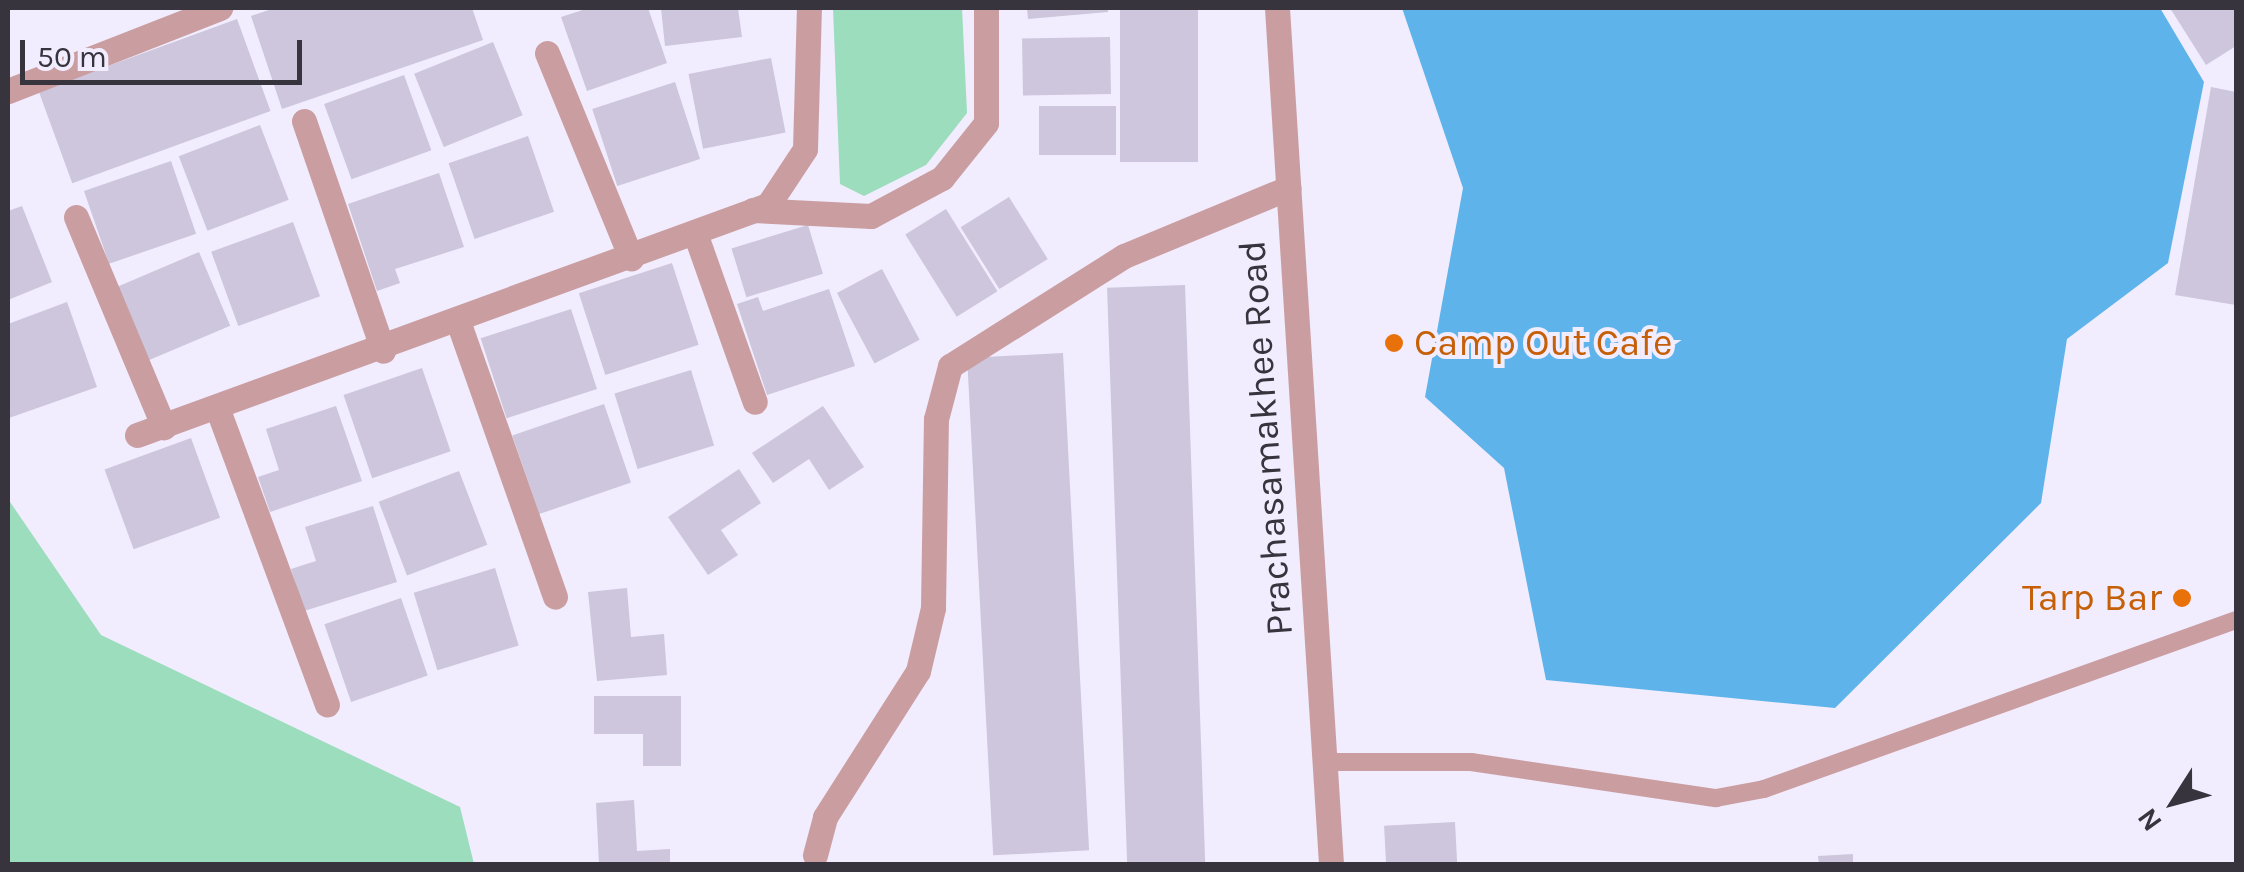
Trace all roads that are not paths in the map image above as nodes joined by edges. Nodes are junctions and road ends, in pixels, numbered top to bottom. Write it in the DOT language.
graph roads {
  1 [pos="220,8"];
  2 [pos="809,8"];
  3 [pos="986,8"];
  4 [pos="1277,8"];
  5 [pos="195,12"];
  6 [pos="547,54"];
  7 [pos="8,90"];
  8 [pos="304,121"];
  9 [pos="1288,188"];
  10 [pos="753,210"];
  11 [pos="76,218"];
  12 [pos="695,233"];
  13 [pos="631,258"];
  14 [pos="458,324"];
  15 [pos="383,352"];
  16 [pos="755,402"];
  17 [pos="218,410"];
  18 [pos="164,427"];
  19 [pos="137,436"];
  20 [pos="554,597"];
  21 [pos="2236,620"];
  22 [pos="327,704"];
  23 [pos="1324,762"];
  24 [pos="815,855"];
  25 [pos="1330,864"];
  1 -- 5 [label="street"];
  2 -- 10 [label="street"];
  3 -- 10 [label="street"];
  4 -- 9 [label="street, Prachasamakhee Road"];
  5 -- 7 [label="street"];
  6 -- 13 [label="street"];
  8 -- 15 [label="street"];
  9 -- 23 [label="street, Prachasamakhee Road"];
  9 -- 24 [label="street"];
  10 -- 12 [label="street"];
  11 -- 18 [label="street"];
  12 -- 13 [label="street"];
  12 -- 16 [label="street"];
  13 -- 14 [label="street"];
  14 -- 15 [label="street"];
  14 -- 20 [label="street"];
  15 -- 17 [label="street"];
  17 -- 18 [label="street"];
  17 -- 22 [label="street"];
  18 -- 19 [label="street"];
  21 -- 23 [label="lane"];
  23 -- 25 [label="street, Prachasamakhee Road"];
}
